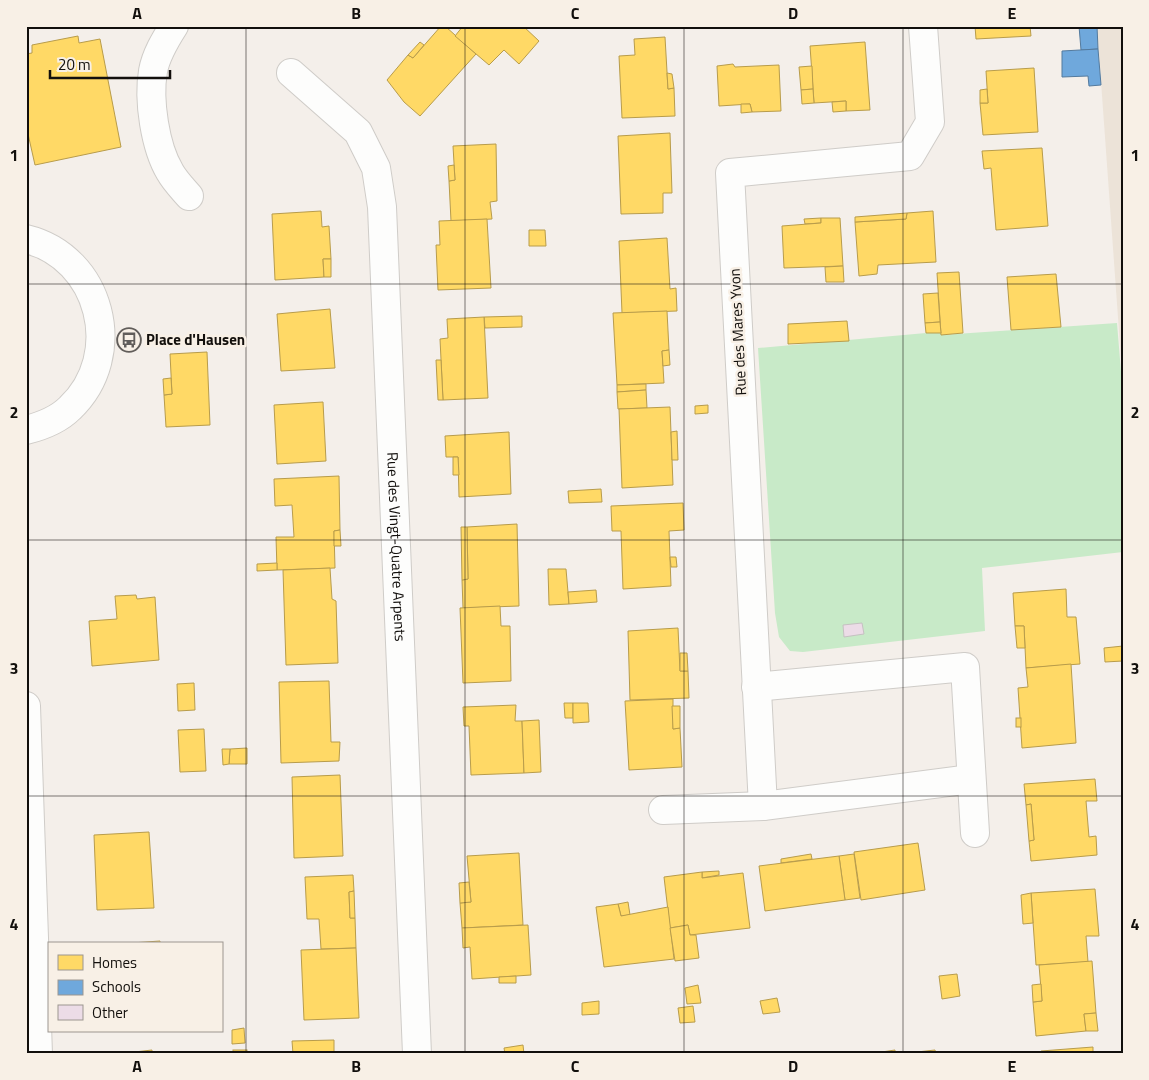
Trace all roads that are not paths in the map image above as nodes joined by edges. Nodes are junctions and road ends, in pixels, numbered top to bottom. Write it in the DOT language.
graph roads {
  1 [pos="174,26"];
  2 [pos="923,26"];
  3 [pos="291,73"];
  4 [pos="189,196"];
  5 [pos="26,239"];
  6 [pos="26,430"];
  7 [pos="756,687"];
  8 [pos="26,706"];
  9 [pos="971,779"];
  10 [pos="763,806"];
  11 [pos="663,810"];
  12 [pos="975,833"];
  13 [pos="38,1054"];
  14 [pos="417,1054"];
  1 -- 4 [label="street"];
  2 -- 7 [label="street, Rue des Mares Yvon"];
  3 -- 14 [label="street, Rue des Vingt-Quatre Arpents"];
  5 -- 6 [label="street"];
  7 -- 9 [label="street"];
  7 -- 10 [label="street, Rue des Mares Yvon"];
  8 -- 13 [label="street"];
  9 -- 10 [label="street"];
  9 -- 12 [label="street"];
  10 -- 11 [label="street"];
}
